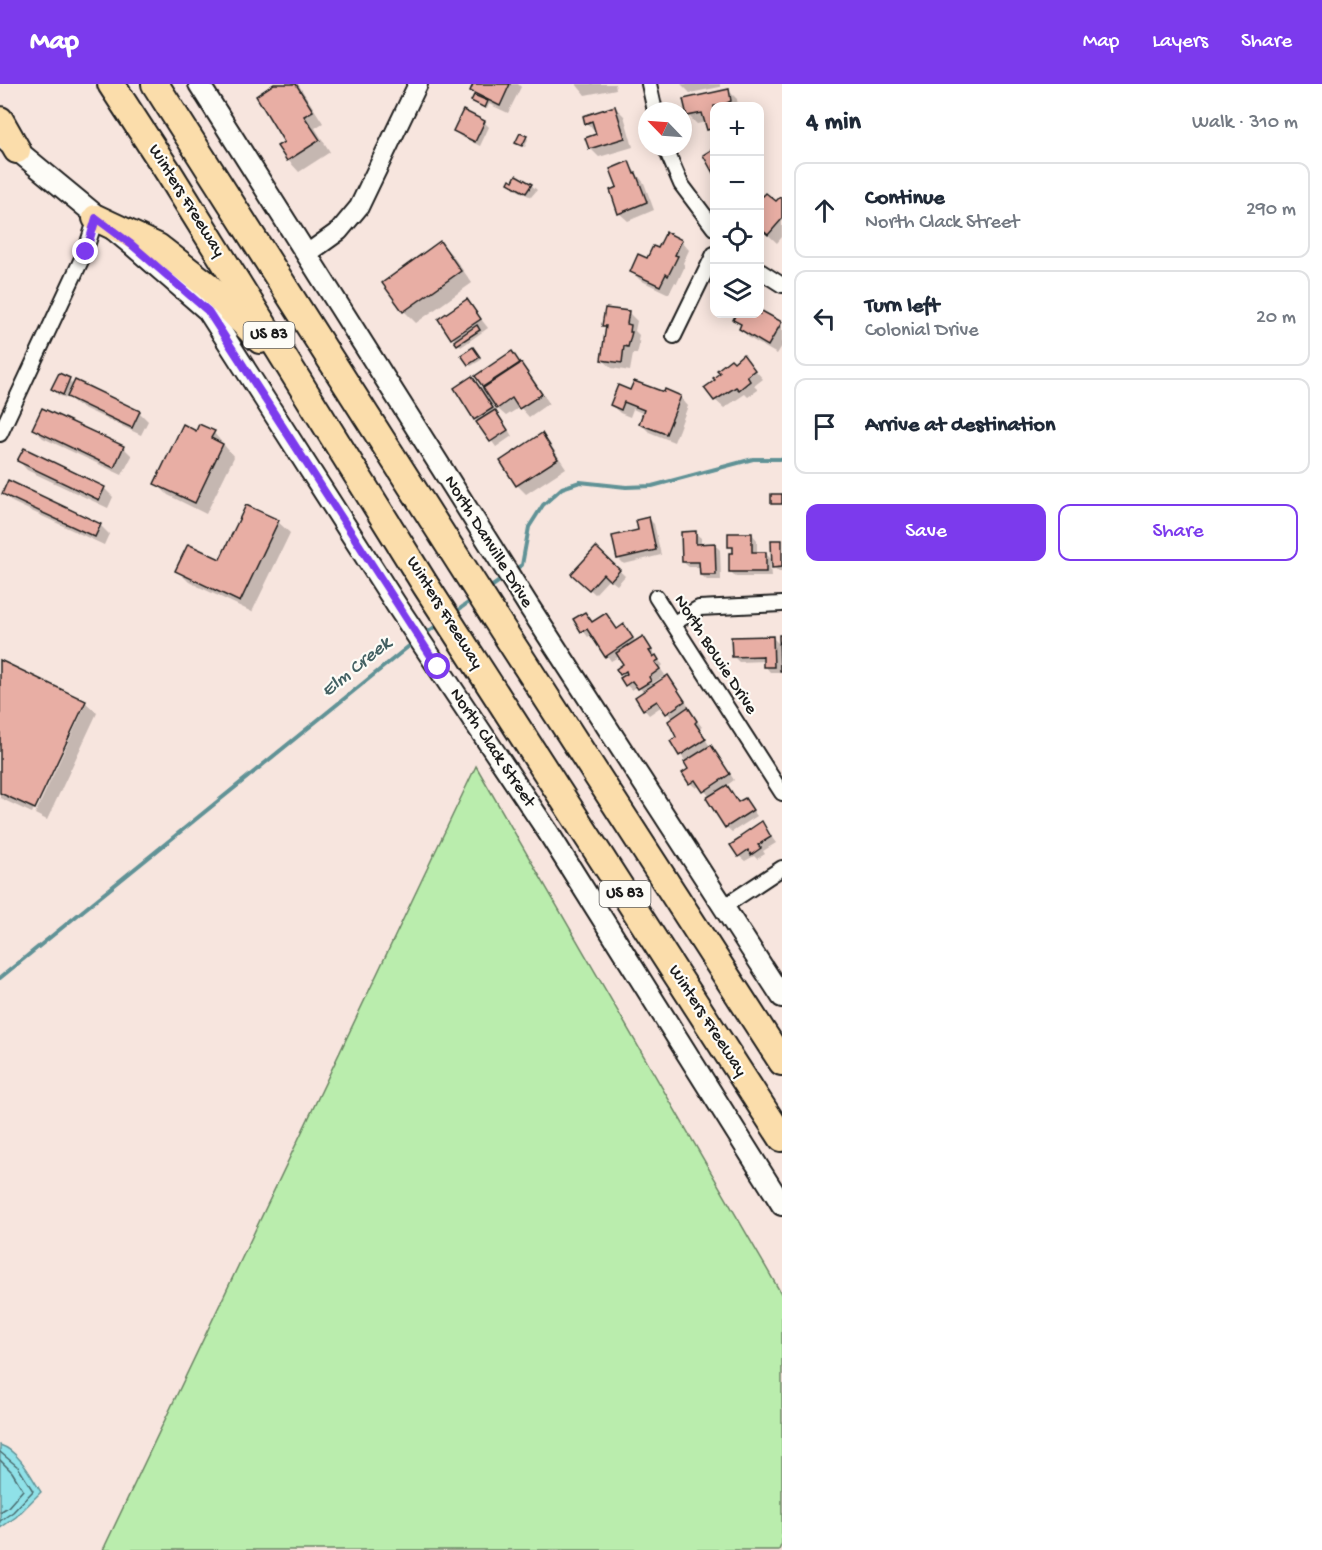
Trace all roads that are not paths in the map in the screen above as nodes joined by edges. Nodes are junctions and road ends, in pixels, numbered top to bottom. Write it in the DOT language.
graph roads {
  1 [pos="111,84"];
  2 [pos="155,84"];
  3 [pos="200,84"];
  4 [pos="418,84"];
  5 [pos="649,84"];
  6 [pos="653,102"];
  7 [pos="0,120"];
  8 [pos="8,143"];
  9 [pos="669,156"];
  10 [pos="96,218"];
  11 [pos="710,223"];
  12 [pos="307,254"];
  13 [pos="710,262"];
  14 [pos="764,274"];
  15 [pos="782,285"];
  16 [pos="674,336"];
  17 [pos="312,404"];
  18 [pos="0,434"];
  19 [pos="656,597"];
  20 [pos="782,604"];
  21 [pos="674,622"];
  22 [pos="782,792"];
  23 [pos="782,868"];
  24 [pos="723,907"];
  25 [pos="782,997"];
  26 [pos="782,1062"];
  27 [pos="782,1138"];
  28 [pos="782,1205"];
  1 -- 17 [label="highway, Winters Freeway / US 83"];
  2 -- 26 [label="highway, Winters Freeway / US 83"];
  3 -- 12 [label="main road, North Danville Drive"];
  4 -- 12 [label="street"];
  5 -- 6 [label="street"];
  7 -- 8 [label="highway"];
  8 -- 10 [label="main road, North Clack Street"];
  9 -- 11 [label="street"];
  10 -- 17 [label="highway"];
  10 -- 18 [label="street"];
  10 -- 28 [label="main road, North Clack Street"];
  12 -- 24 [label="main road, North Danville Drive"];
  13 -- 16 [label="street"];
  14 -- 15 [label="street"];
  17 -- 27 [label="highway, Winters Freeway / US 83"];
  19 -- 21 [label="street, North Bowie Drive"];
  20 -- 21 [label="street"];
  21 -- 22 [label="street, North Bowie Drive"];
  23 -- 24 [label="street"];
  24 -- 25 [label="main road, North Danville Drive"];
}
